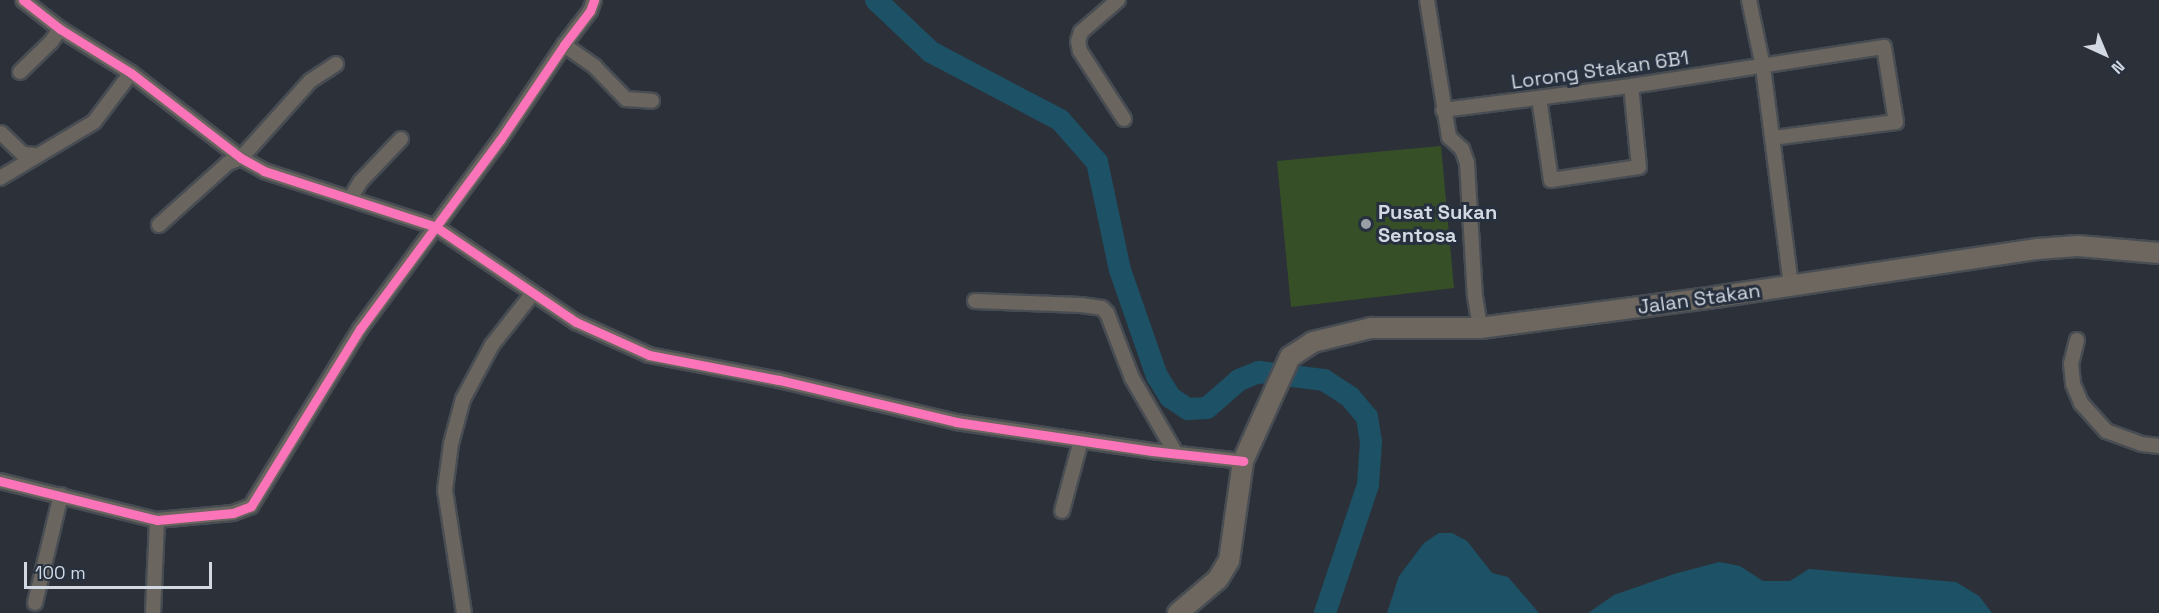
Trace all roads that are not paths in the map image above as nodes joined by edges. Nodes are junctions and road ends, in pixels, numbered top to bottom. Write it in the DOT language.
graph roads {
  1 [pos="23,0"];
  2 [pos="594,0"];
  3 [pos="1118,0"];
  4 [pos="1427,0"];
  5 [pos="1749,0"];
  6 [pos="60,29"];
  7 [pos="564,45"];
  8 [pos="336,64"];
  9 [pos="1763,66"];
  10 [pos="20,72"];
  11 [pos="131,73"];
  12 [pos="1631,86"];
  13 [pos="1539,98"];
  14 [pos="652,101"];
  15 [pos="1443,110"];
  16 [pos="1124,119"];
  17 [pos="1,133"];
  18 [pos="1772,138"];
  19 [pos="401,139"];
  20 [pos="35,155"];
  21 [pos="241,158"];
  22 [pos="0,178"];
  23 [pos="350,199"];
  24 [pos="159,225"];
  25 [pos="436,227"];
  26 [pos="2159,253"];
  27 [pos="1791,285"];
  28 [pos="533,293"];
  29 [pos="975,301"];
  30 [pos="1480,328"];
  31 [pos="2078,340"];
  32 [pos="1081,440"];
  33 [pos="2159,446"];
  34 [pos="1175,452"];
  35 [pos="1243,461"];
  36 [pos="0,481"];
  37 [pos="60,495"];
  38 [pos="1062,512"];
  39 [pos="157,520"];
  40 [pos="35,603"];
  41 [pos="153,613"];
  42 [pos="464,613"];
  43 [pos="1178,613"];
  1 -- 6 [label="street"];
  2 -- 7 [label="street"];
  3 -- 16 [label="street"];
  4 -- 15 [label="street"];
  5 -- 9 [label="street"];
  6 -- 10 [label="street"];
  6 -- 11 [label="street"];
  7 -- 14 [label="street"];
  7 -- 25 [label="street"];
  8 -- 21 [label="street"];
  9 -- 12 [label="street, Lorong Stakan 6B1"];
  9 -- 18 [label="street"];
  9 -- 18 [label="street, Lorong Stakan 6B1"];
  11 -- 20 [label="street"];
  11 -- 21 [label="street"];
  12 -- 13 [label="street, Lorong Stakan 6B1"];
  12 -- 13 [label="street"];
  13 -- 15 [label="street, Lorong Stakan 6B1"];
  15 -- 30 [label="street"];
  17 -- 20 [label="street"];
  18 -- 27 [label="street"];
  19 -- 23 [label="street"];
  20 -- 22 [label="street"];
  21 -- 23 [label="street"];
  21 -- 24 [label="street"];
  23 -- 25 [label="street"];
  25 -- 28 [label="street"];
  25 -- 39 [label="street"];
  26 -- 27 [label="main road, Jalan Stakan"];
  27 -- 30 [label="main road, Jalan Stakan"];
  28 -- 32 [label="street"];
  28 -- 42 [label="street"];
  29 -- 34 [label="street"];
  30 -- 35 [label="main road, Jalan Stakan"];
  31 -- 33 [label="street"];
  32 -- 34 [label="street"];
  32 -- 38 [label="street"];
  34 -- 35 [label="street"];
  35 -- 43 [label="main road, Jalan Stakan"];
  36 -- 37 [label="street"];
  37 -- 39 [label="street"];
  37 -- 40 [label="street"];
  39 -- 41 [label="street"];
}
